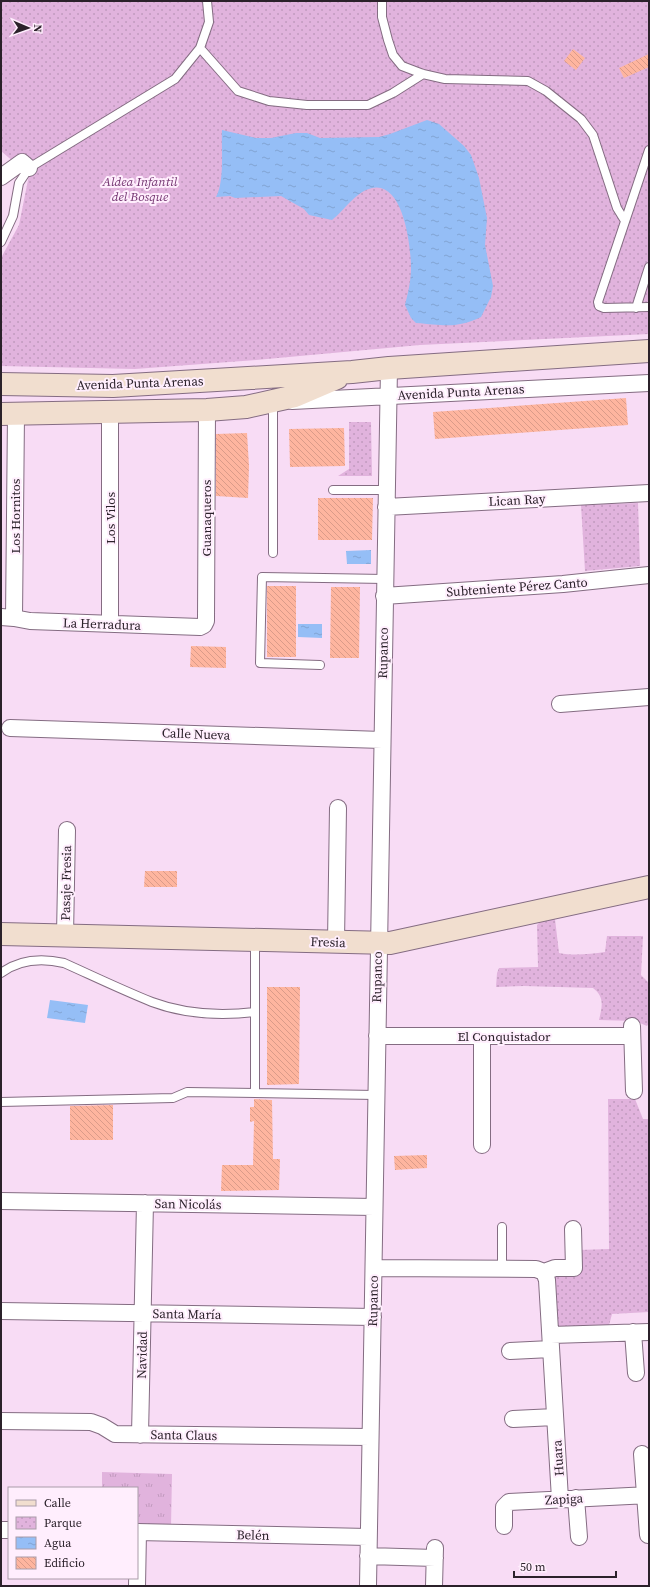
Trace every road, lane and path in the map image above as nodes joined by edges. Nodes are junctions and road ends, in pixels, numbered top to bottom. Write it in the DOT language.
graph roads {
  1 [pos="207,1"];
  2 [pos="382,1"];
  3 [pos="200,48"];
  4 [pos="423,74"];
  5 [pos="649,150"];
  6 [pos="29,168"];
  7 [pos="1,177"];
  8 [pos="625,221"];
  9 [pos="1,242"];
  10 [pos="649,267"];
  11 [pos="649,307"];
  12 [pos="636,308"];
  13 [pos="649,351"];
  14 [pos="388,368"];
  15 [pos="352,372"];
  16 [pos="649,383"];
  17 [pos="1,384"];
  18 [pos="388,396"];
  19 [pos="273,402"];
  20 [pos="207,410"];
  21 [pos="110,412"];
  22 [pos="8,414"];
  23 [pos="333,490"];
  24 [pos="386,490"];
  25 [pos="649,493"];
  26 [pos="386,507"];
  27 [pos="273,552"];
  28 [pos="649,575"];
  29 [pos="384,579"];
  30 [pos="384,596"];
  31 [pos="7,618"];
  32 [pos="110,624"];
  33 [pos="204,625"];
  34 [pos="320,665"];
  35 [pos="649,697"];
  36 [pos="560,704"];
  37 [pos="10,728"];
  38 [pos="382,740"];
  39 [pos="338,808"];
  40 [pos="67,830"];
  41 [pos="649,887"];
  42 [pos="1,934"];
  43 [pos="65,935"];
  44 [pos="255,940"];
  45 [pos="336,942"];
  46 [pos="378,943"];
  47 [pos="1,973"];
  48 [pos="255,1012"];
  49 [pos="377,1036"];
  50 [pos="482,1036"];
  51 [pos="634,1091"];
  52 [pos="255,1093"];
  53 [pos="376,1094"];
  54 [pos="1,1102"];
  55 [pos="482,1145"];
  56 [pos="1,1201"];
  57 [pos="145,1203"];
  58 [pos="374,1207"];
  59 [pos="502,1227"];
  60 [pos="573,1229"];
  61 [pos="374,1268"];
  62 [pos="502,1269"];
  63 [pos="544,1272"];
  64 [pos="1,1311"];
  65 [pos="143,1314"];
  66 [pos="372,1317"];
  67 [pos="633,1332"];
  68 [pos="649,1332"];
  69 [pos="551,1342"];
  70 [pos="510,1351"];
  71 [pos="636,1373"];
  72 [pos="555,1417"];
  73 [pos="513,1419"];
  74 [pos="1,1421"];
  75 [pos="140,1435"];
  76 [pos="370,1437"];
  77 [pos="642,1454"];
  78 [pos="647,1495"];
  79 [pos="576,1498"];
  80 [pos="560,1499"];
  81 [pos="504,1526"];
  82 [pos="138,1532"];
  83 [pos="648,1535"];
  84 [pos="368,1537"];
  85 [pos="579,1537"];
  86 [pos="368,1556"];
  87 [pos="368,1586"];
  88 [pos="434,1586"];
  1 -- 3 [label="lane"];
  2 -- 4 [label="lane"];
  3 -- 4 [label="lane"];
  3 -- 6 [label="lane"];
  4 -- 8 [label="lane"];
  5 -- 8 [label="lane"];
  6 -- 7 [label="street"];
  6 -- 9 [label="lane"];
  8 -- 12 [label="lane"];
  10 -- 12 [label="lane"];
  11 -- 12 [label="lane"];
  13 -- 14 [label="main road, Avenida Punta Arenas"];
  14 -- 15 [label="main road, Avenida Punta Arenas"];
  14 -- 18 [label="street, Rupanco"];
  15 -- 17 [label="main road, Avenida Punta Arenas"];
  15 -- 19 [label="main road, Avenida Punta Arenas"];
  16 -- 18 [label="street, Avenida Punta Arenas"];
  18 -- 19 [label="street, Avenida Punta Arenas"];
  18 -- 24 [label="street, Rupanco"];
  19 -- 20 [label="main road, Avenida Punta Arenas"];
  19 -- 27 [label="lane"];
  20 -- 21 [label="main road, Avenida Punta Arenas"];
  20 -- 33 [label="street, Guanaqueros"];
  21 -- 22 [label="main road, Avenida Punta Arenas"];
  21 -- 32 [label="street, Los Vilos"];
  22 -- 31 [label="street, Los Hornitos"];
  23 -- 24 [label="lane"];
  24 -- 26 [label="street, Rupanco"];
  25 -- 26 [label="street, Lican Ray"];
  26 -- 29 [label="street, Rupanco"];
  28 -- 30 [label="street, Subteniente Pérez Canto"];
  29 -- 30 [label="street, Rupanco"];
  29 -- 34 [label="lane"];
  30 -- 38 [label="street, Rupanco"];
  31 -- 32 [label="street, La Herradura"];
  32 -- 33 [label="street, La Herradura"];
  35 -- 36 [label="street"];
  37 -- 38 [label="street, Calle Nueva"];
  38 -- 46 [label="street, Rupanco"];
  39 -- 45 [label="street"];
  40 -- 43 [label="street, Pasaje Fresia"];
  41 -- 46 [label="main road, Fresia"];
  42 -- 43 [label="main road, Fresia"];
  43 -- 44 [label="main road, Fresia"];
  44 -- 45 [label="main road, Fresia"];
  44 -- 48 [label="lane"];
  45 -- 46 [label="main road, Fresia"];
  46 -- 49 [label="street, Rupanco"];
  47 -- 48 [label="lane"];
  48 -- 52 [label="lane"];
  49 -- 50 [label="street, El Conquistador"];
  49 -- 53 [label="street, Rupanco"];
  50 -- 51 [label="street, El Conquistador"];
  50 -- 55 [label="street"];
  52 -- 53 [label="lane"];
  52 -- 54 [label="lane"];
  53 -- 58 [label="street, Rupanco"];
  56 -- 57 [label="street, San Nicolás"];
  57 -- 58 [label="street, San Nicolás"];
  57 -- 65 [label="street, Navidad"];
  58 -- 61 [label="street, Rupanco"];
  59 -- 62 [label="lane"];
  60 -- 63 [label="street"];
  61 -- 62 [label="street"];
  61 -- 66 [label="street, Rupanco"];
  62 -- 63 [label="street"];
  63 -- 69 [label="street, Huara"];
  64 -- 65 [label="street, Santa María"];
  65 -- 66 [label="street, Santa María"];
  65 -- 75 [label="street, Navidad"];
  66 -- 76 [label="street, Rupanco"];
  67 -- 68 [label="street"];
  67 -- 69 [label="street"];
  67 -- 71 [label="street"];
  69 -- 70 [label="street"];
  69 -- 72 [label="street, Huara"];
  72 -- 73 [label="street"];
  72 -- 80 [label="street, Huara"];
  74 -- 75 [label="street, Santa Claus"];
  75 -- 76 [label="street, Santa Claus"];
  76 -- 84 [label="street, Rupanco"];
  77 -- 78 [label="street"];
  78 -- 79 [label="street, Zapiga"];
  78 -- 83 [label="street"];
  79 -- 80 [label="street, Zapiga"];
  79 -- 85 [label="street"];
  80 -- 81 [label="street, Zapiga"];
  82 -- 84 [label="street, Belén"];
  84 -- 86 [label="street, Rupanco"];
  86 -- 87 [label="street, Rupanco"];
  86 -- 88 [label="street"];
}
